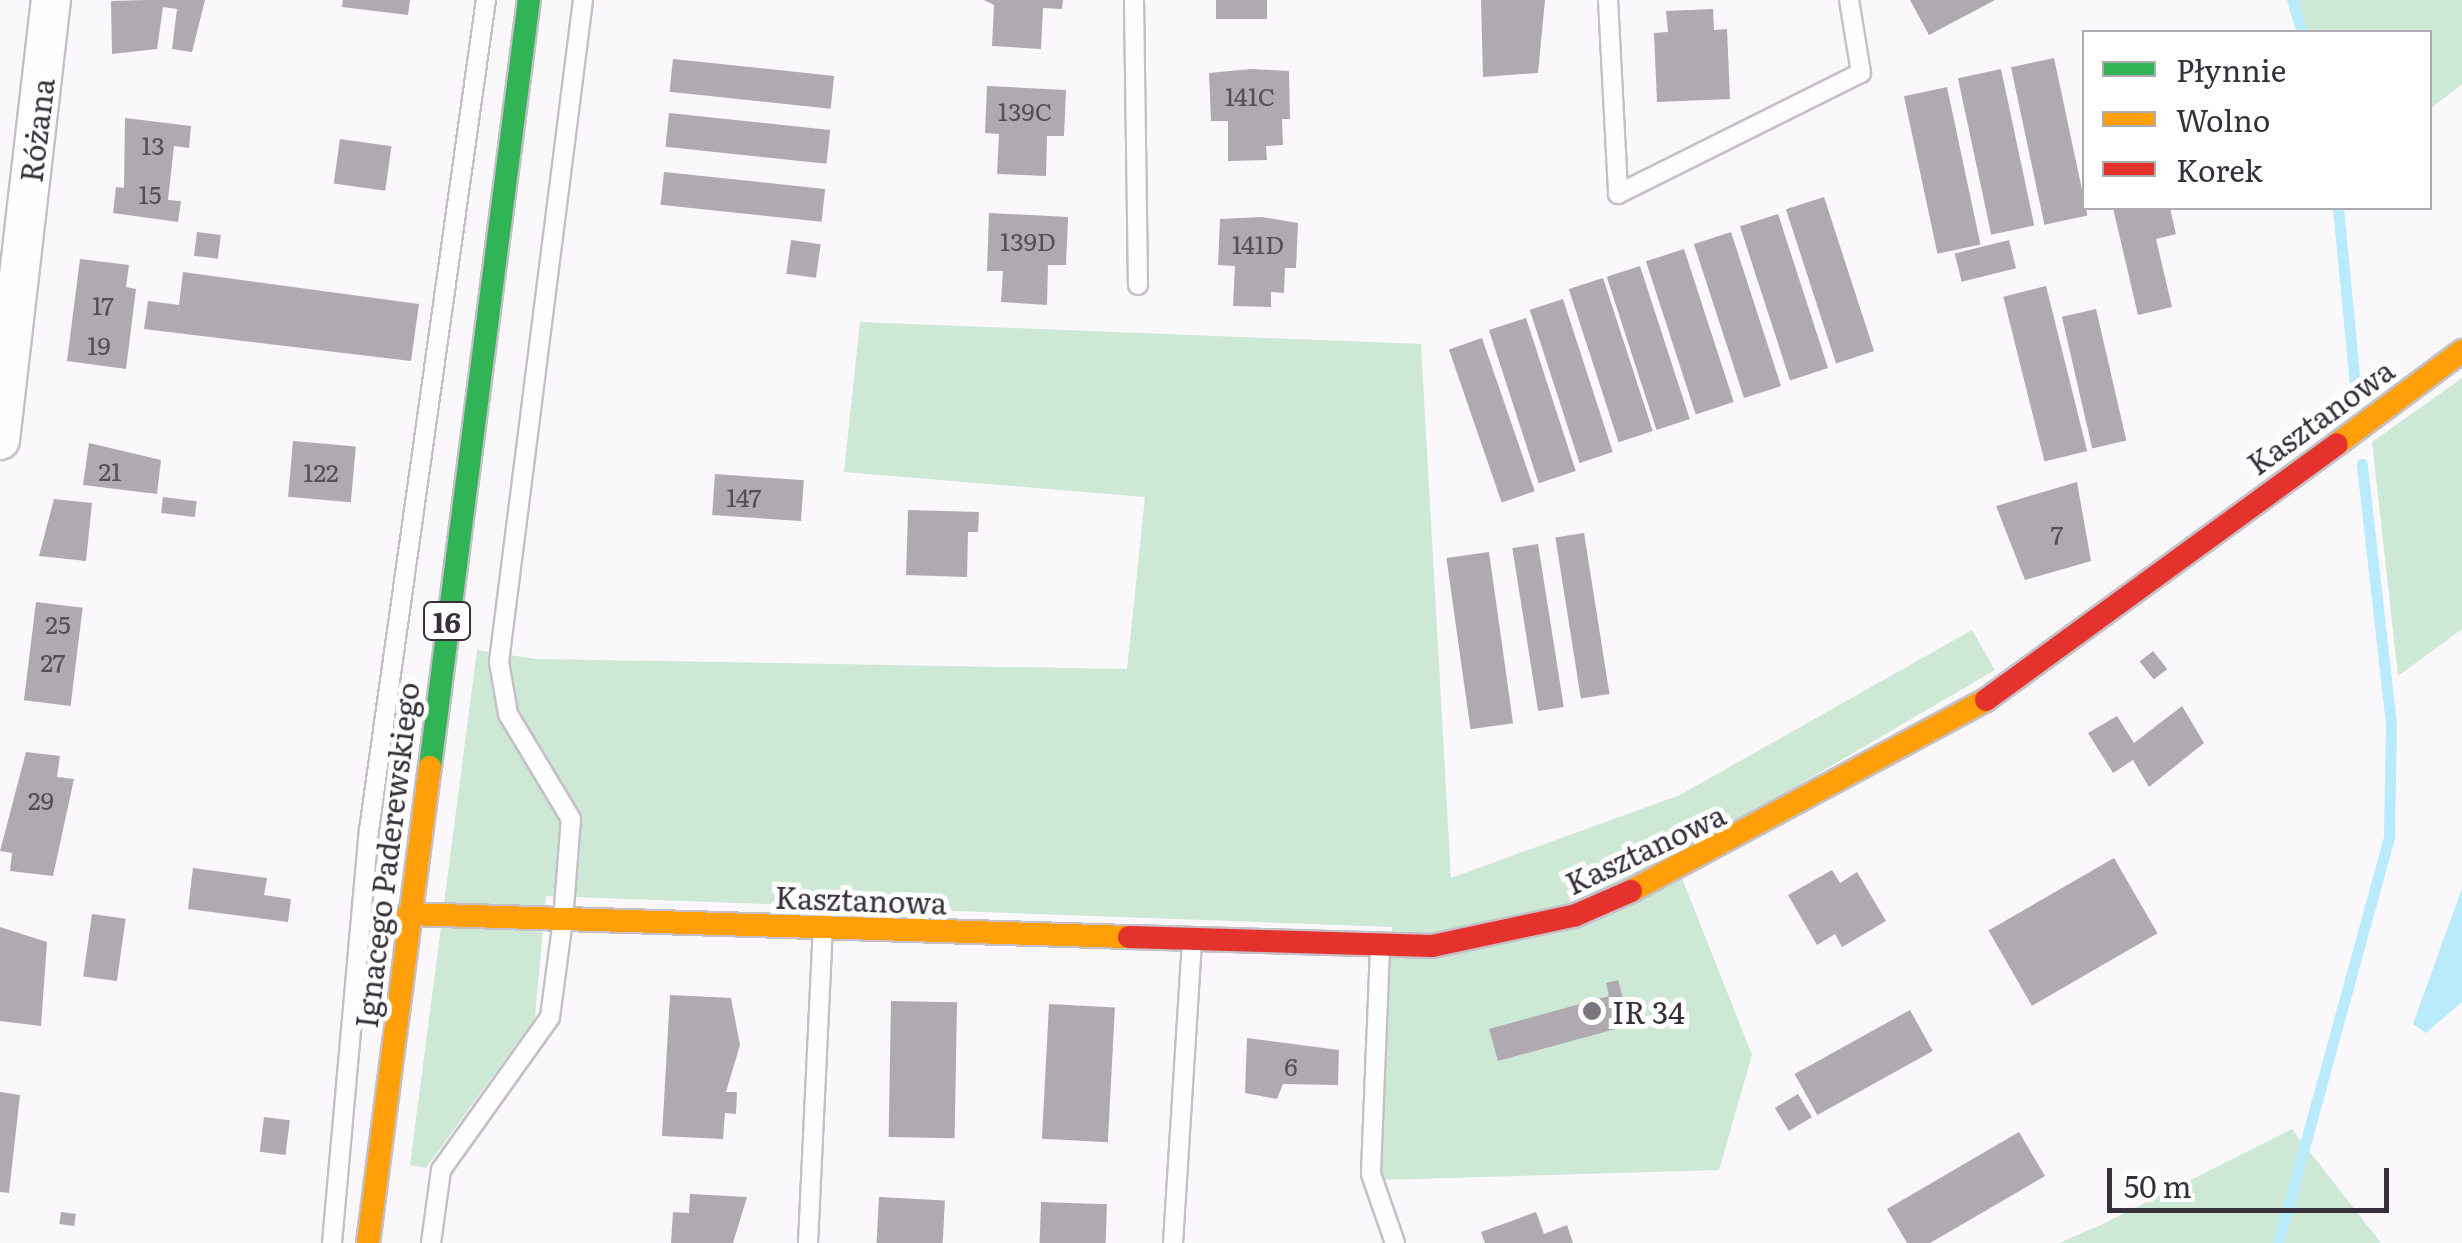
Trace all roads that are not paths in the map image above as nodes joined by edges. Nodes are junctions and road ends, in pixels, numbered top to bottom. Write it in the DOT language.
graph roads {
  1 [pos="51,0"];
  2 [pos="486,0"];
  3 [pos="529,0"];
  4 [pos="583,0"];
  5 [pos="1134,0"];
  6 [pos="1608,0"];
  7 [pos="1849,0"];
  8 [pos="1138,284"];
  9 [pos="2462,352"];
  10 [pos="0,440"];
  11 [pos="408,914"];
  12 [pos="563,920"];
  13 [pos="823,928"];
  14 [pos="1192,940"];
  15 [pos="1380,945"];
  16 [pos="332,1243"];
  17 [pos="368,1243"];
  18 [pos="430,1243"];
  19 [pos="808,1243"];
  20 [pos="1173,1243"];
  21 [pos="1396,1243"];
  1 -- 10 [label="street, Różana"];
  2 -- 16 [label="lane"];
  3 -- 11 [label="street, Ignacego Paderewskiego / 16"];
  4 -- 12 [label="lane"];
  5 -- 8 [label="lane"];
  6 -- 7 [label="lane"];
  9 -- 15 [label="street, Kasztanowa"];
  11 -- 12 [label="street, Kasztanowa"];
  11 -- 17 [label="street, Ignacego Paderewskiego / 16"];
  12 -- 13 [label="street, Kasztanowa"];
  12 -- 18 [label="lane"];
  13 -- 14 [label="street, Kasztanowa"];
  13 -- 19 [label="lane"];
  14 -- 15 [label="street, Kasztanowa"];
  14 -- 20 [label="lane"];
  15 -- 21 [label="lane"];
}
